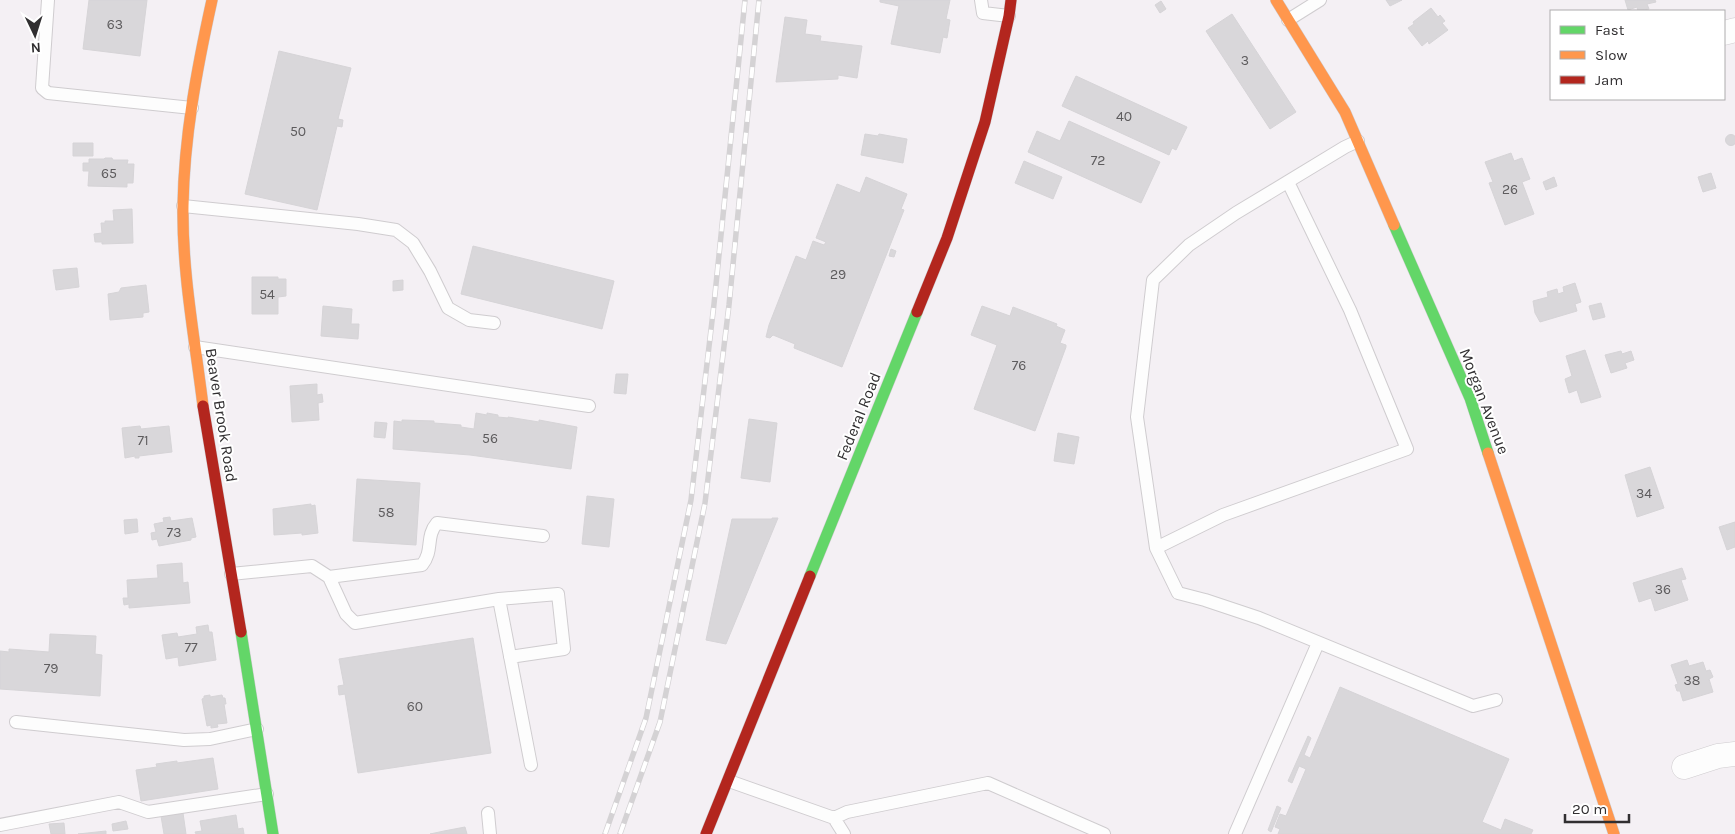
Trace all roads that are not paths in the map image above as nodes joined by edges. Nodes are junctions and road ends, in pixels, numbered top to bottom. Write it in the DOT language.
graph roads {
  1 [pos="48,0"];
  2 [pos="212,0"];
  3 [pos="981,0"];
  4 [pos="1011,0"];
  5 [pos="1276,0"];
  6 [pos="1320,0"];
  7 [pos="1009,16"];
  8 [pos="1288,20"];
  9 [pos="192,108"];
  10 [pos="1358,141"];
  11 [pos="1288,182"];
  12 [pos="183,206"];
  13 [pos="494,323"];
  14 [pos="195,347"];
  15 [pos="589,406"];
  16 [pos="543,536"];
  17 [pos="1156,548"];
  18 [pos="231,574"];
  19 [pos="329,577"];
  20 [pos="499,599"];
  21 [pos="1318,643"];
  22 [pos="510,657"];
  23 [pos="1496,700"];
  24 [pos="16,722"];
  25 [pos="257,729"];
  26 [pos="1735,754"];
  27 [pos="532,765"];
  28 [pos="1684,767"];
  29 [pos="728,782"];
  30 [pos="267,794"];
  31 [pos="488,813"];
  32 [pos="834,818"];
  33 [pos="0,825"];
  34 [pos="274,834"];
  35 [pos="490,834"];
  36 [pos="706,834"];
  37 [pos="844,834"];
  38 [pos="1104,834"];
  39 [pos="1235,834"];
  40 [pos="1614,834"];
  1 -- 9 [label="lane"];
  2 -- 9 [label="street, Beaver Brook Road"];
  3 -- 7 [label="lane"];
  4 -- 7 [label="street, Federal Road"];
  5 -- 8 [label="street, Morgan Avenue"];
  6 -- 8 [label="lane"];
  7 -- 29 [label="street, Federal Road"];
  8 -- 10 [label="street, Morgan Avenue"];
  9 -- 12 [label="street, Beaver Brook Road"];
  10 -- 11 [label="lane"];
  10 -- 40 [label="street, Morgan Avenue"];
  11 -- 17 [label="lane"];
  11 -- 17 [label="lane"];
  12 -- 13 [label="lane"];
  12 -- 14 [label="street, Beaver Brook Road"];
  14 -- 15 [label="lane"];
  14 -- 18 [label="street, Beaver Brook Road"];
  16 -- 19 [label="lane"];
  17 -- 21 [label="lane"];
  18 -- 19 [label="lane"];
  18 -- 25 [label="street, Beaver Brook Road"];
  19 -- 20 [label="lane"];
  20 -- 22 [label="lane"];
  20 -- 22 [label="lane"];
  21 -- 23 [label="lane"];
  21 -- 39 [label="lane"];
  22 -- 27 [label="lane"];
  24 -- 25 [label="lane"];
  25 -- 30 [label="street, Beaver Brook Road"];
  26 -- 28 [label="street"];
  29 -- 32 [label="lane"];
  29 -- 36 [label="street, Federal Road"];
  30 -- 33 [label="lane"];
  30 -- 34 [label="street, Beaver Brook Road"];
  31 -- 35 [label="lane"];
  32 -- 37 [label="lane"];
  32 -- 38 [label="lane"];
}
